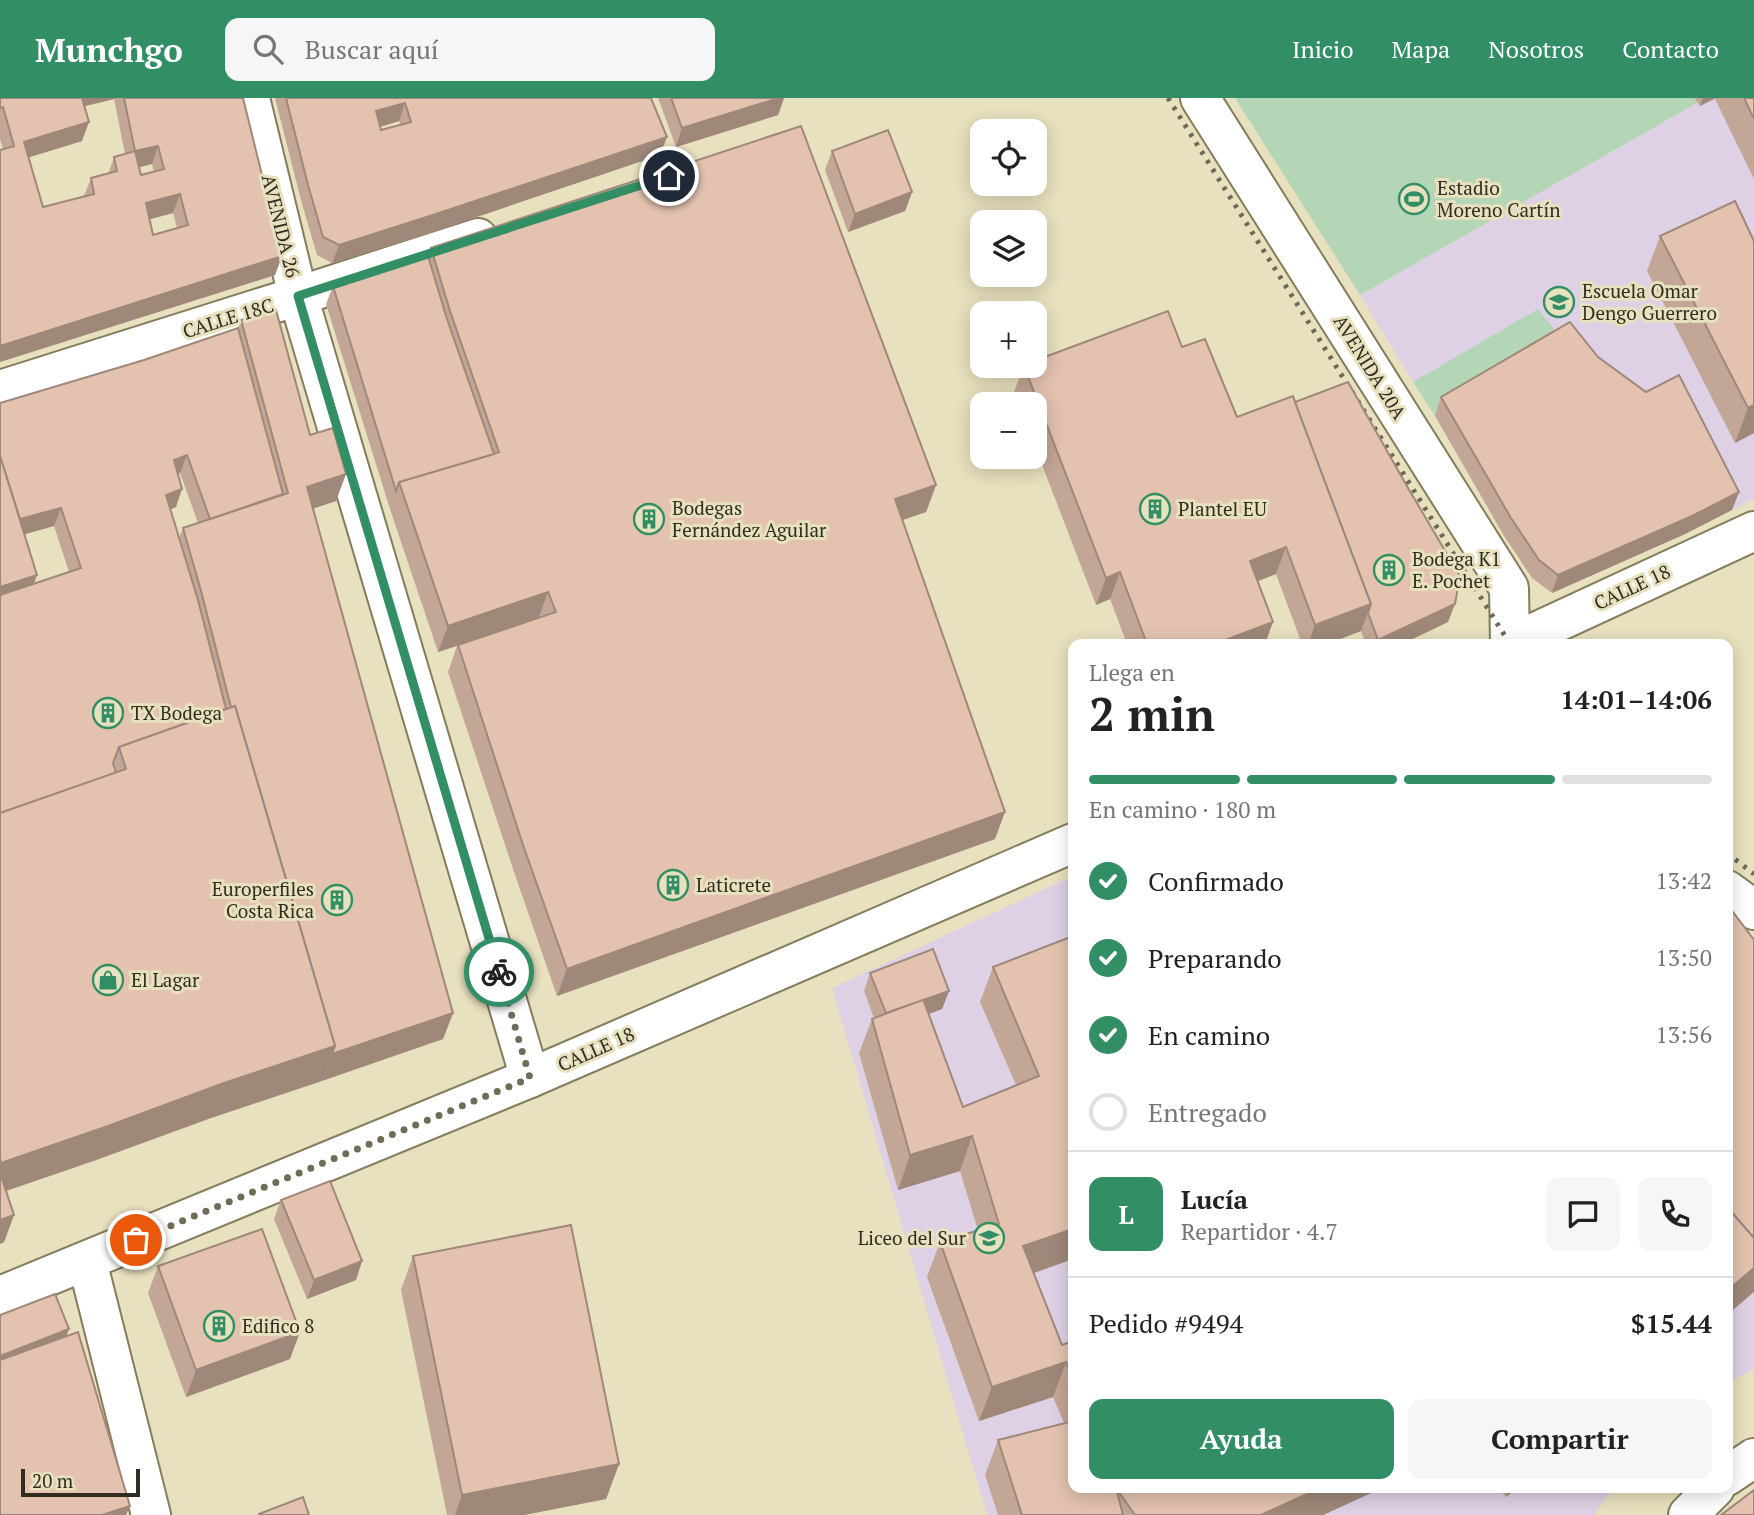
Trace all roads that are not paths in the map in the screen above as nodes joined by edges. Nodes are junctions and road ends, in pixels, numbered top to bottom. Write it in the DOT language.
graph roads {
  1 [pos="250,98"];
  2 [pos="1200,98"];
  3 [pos="510,227"];
  4 [pos="298,296"];
  5 [pos="0,390"];
  6 [pos="1754,531"];
  7 [pos="1510,639"];
  8 [pos="1521,639"];
  9 [pos="1068,846"];
  10 [pos="1733,894"];
  11 [pos="1754,910"];
  12 [pos="530,1078"];
  13 [pos="87,1261"];
  14 [pos="0,1296"];
  15 [pos="1754,1458"];
  16 [pos="1733,1472"];
  17 [pos="1710,1493"];
  18 [pos="150,1515"];
  19 [pos="1688,1515"];
  1 -- 4 [label="street, AVENIDA 26"];
  2 -- 7 [label="street, AVENIDA 20A"];
  3 -- 4 [label="street, CALLE 18C"];
  4 -- 5 [label="street, CALLE 18C"];
  4 -- 12 [label="street, AVENIDA 26"];
  6 -- 8 [label="street, CALLE 18"];
  9 -- 12 [label="street, CALLE 18"];
  10 -- 11 [label="street"];
  12 -- 13 [label="street, CALLE 18"];
  13 -- 14 [label="street, CALLE 18"];
  13 -- 18 [label="street"];
  15 -- 16 [label="street"];
  17 -- 19 [label="street"];
}
